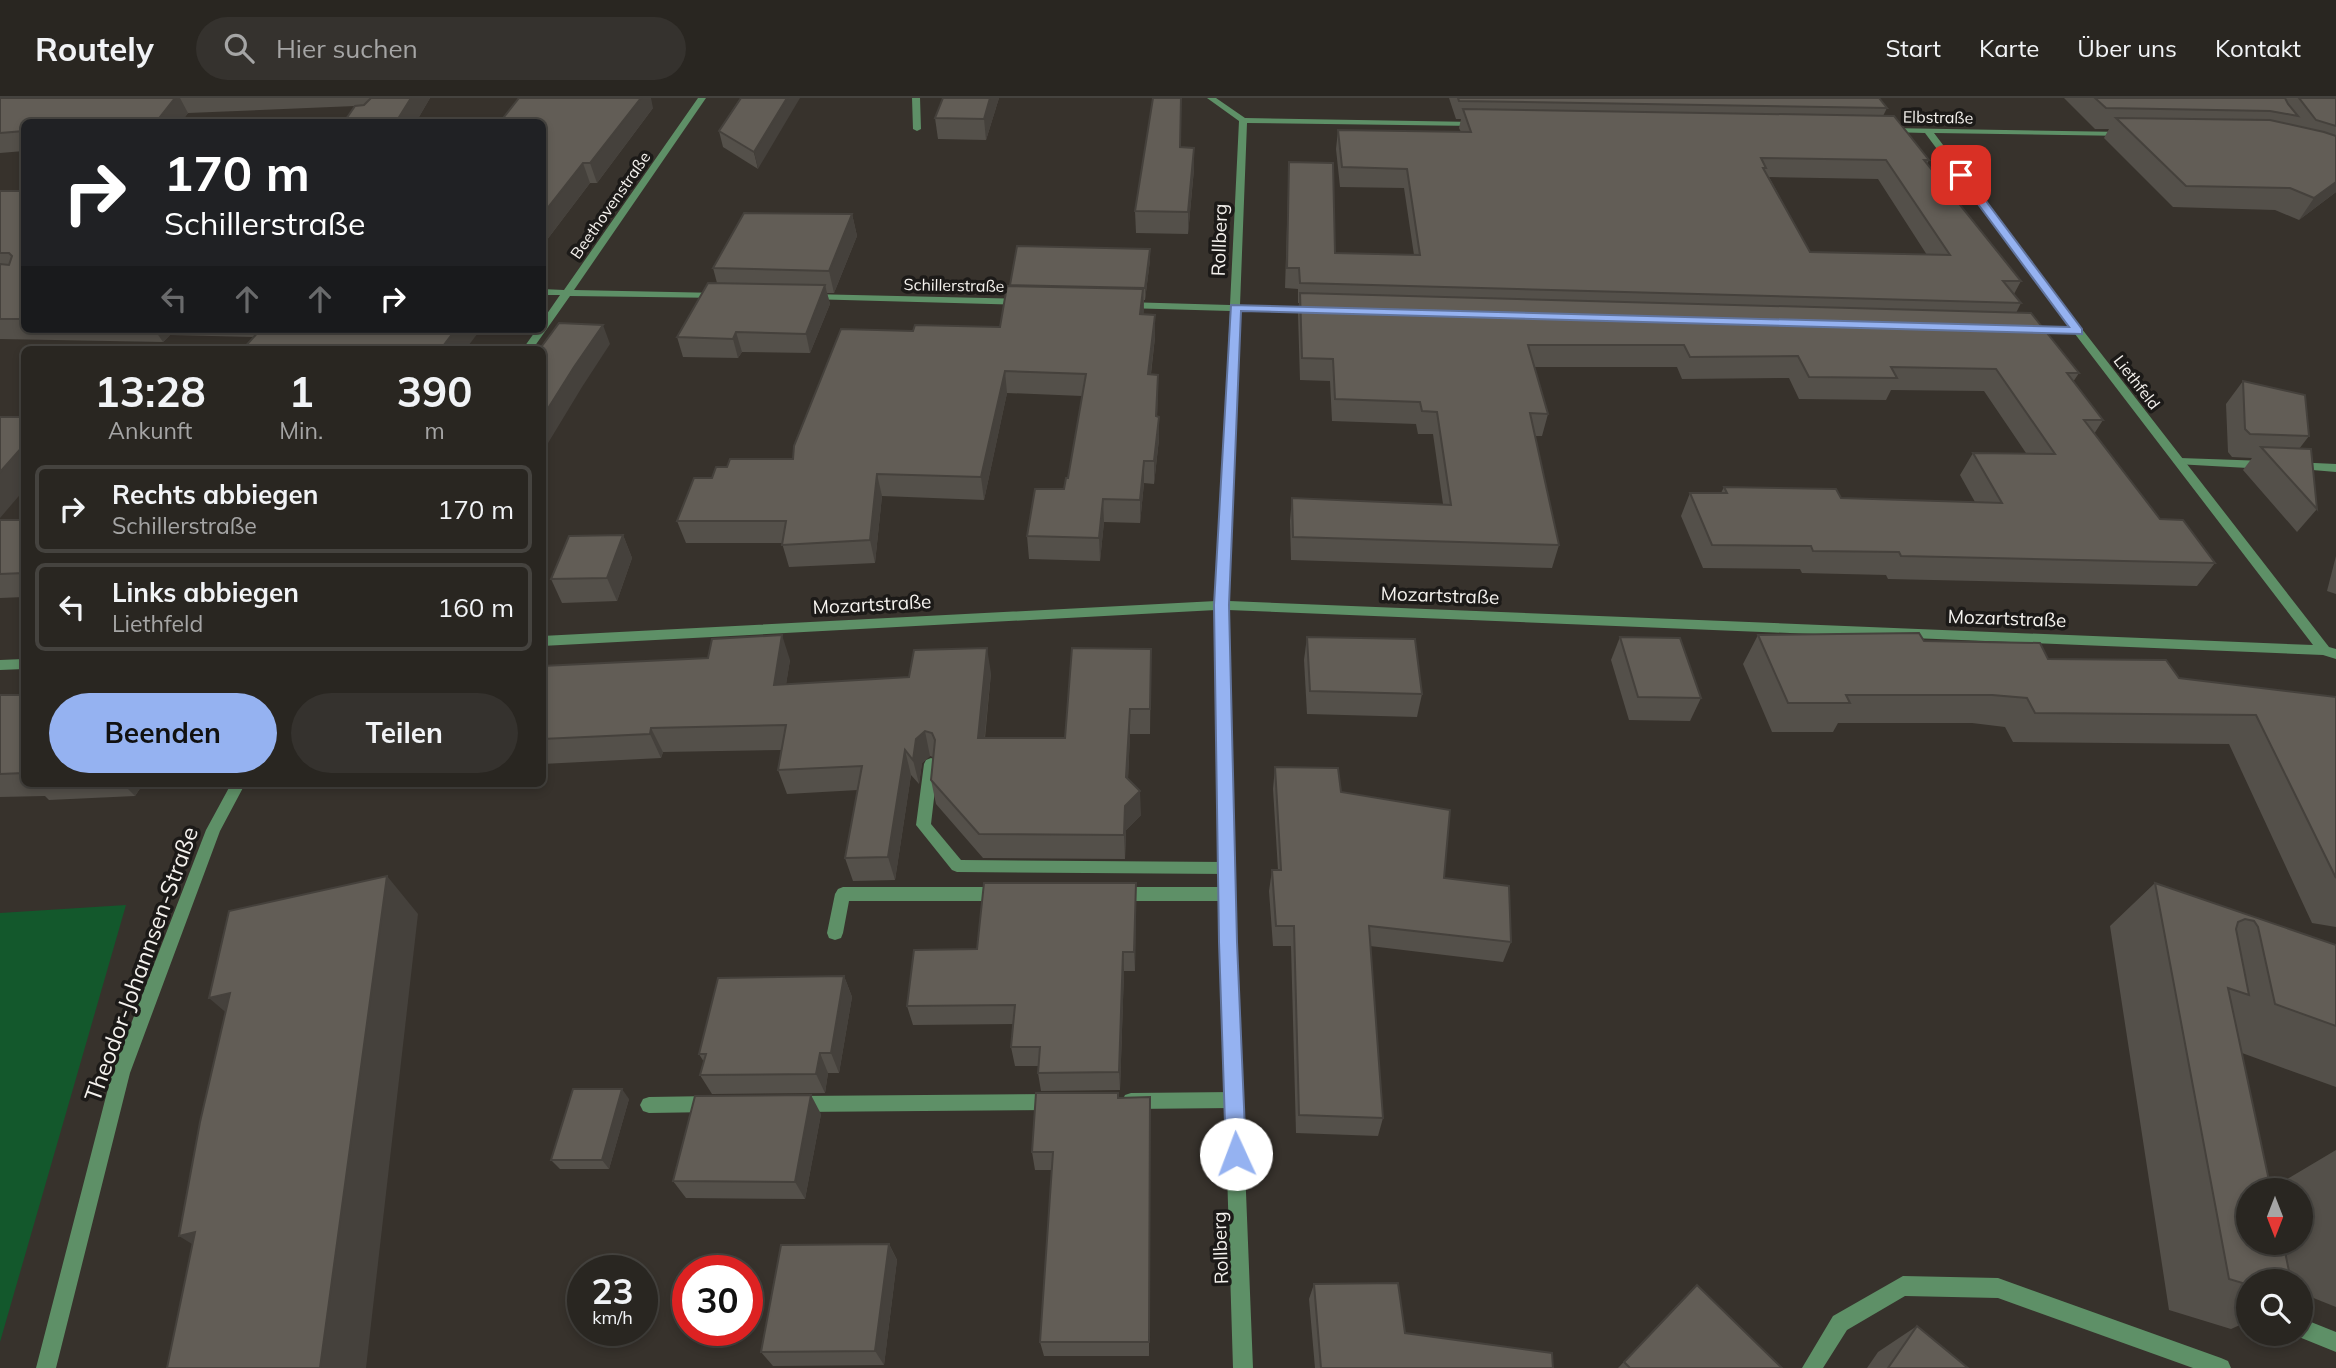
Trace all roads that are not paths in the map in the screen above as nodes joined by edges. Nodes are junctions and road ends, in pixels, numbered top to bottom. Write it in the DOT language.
graph roads {
  1 [pos="702,98"];
  2 [pos="916,98"];
  3 [pos="1211,98"];
  4 [pos="1228,98"];
  5 [pos="1243,120"];
  6 [pos="1491,124"];
  7 [pos="917,130"];
  8 [pos="1878,130"];
  9 [pos="1928,131"];
  10 [pos="2133,134"];
  11 [pos="546,292"];
  12 [pos="568,293"];
  13 [pos="729,296"];
  14 [pos="796,297"];
  15 [pos="1042,303"];
  16 [pos="1111,304"];
  17 [pos="1235,307"];
  18 [pos="1330,310"];
  19 [pos="546,323"];
  20 [pos="2022,330"];
  21 [pos="2078,331"];
  22 [pos="2180,462"];
  23 [pos="2336,468"];
  24 [pos="1222,605"];
  25 [pos="546,641"];
  26 [pos="2330,652"];
  27 [pos="0,664"];
  28 [pos="21,664"];
  29 [pos="931,764"];
  30 [pos="236,787"];
  31 [pos="1227,869"];
  32 [pos="1021,894"];
  33 [pos="1104,894"];
  34 [pos="1227,894"];
  35 [pos="835,933"];
  36 [pos="1234,1100"];
  37 [pos="1067,1101"];
  38 [pos="1109,1101"];
  39 [pos="732,1104"];
  40 [pos="774,1104"];
  41 [pos="649,1105"];
  42 [pos="2313,1333"];
  43 [pos="2336,1342"];
  44 [pos="46,1368"];
  45 [pos="1243,1368"];
  46 [pos="1812,1368"];
  47 [pos="2221,1368"];
  1 -- 12 [label="street, Beethovenstraße"];
  2 -- 7 [label="street"];
  3 -- 5 [label="street"];
  4 -- 5 [label="street"];
  5 -- 6 [label="street"];
  5 -- 17 [label="street, Rollberg"];
  8 -- 9 [label="street, Elbstraße"];
  9 -- 10 [label="street, Elbstraße"];
  9 -- 21 [label="street, Liethfeld"];
  11 -- 12 [label="street"];
  12 -- 13 [label="street"];
  12 -- 19 [label="street, Beethovenstraße"];
  14 -- 15 [label="street, Schillerstraße"];
  16 -- 17 [label="street"];
  17 -- 18 [label="street"];
  17 -- 24 [label="street, Rollberg"];
  20 -- 21 [label="street"];
  21 -- 22 [label="street, Liethfeld"];
  22 -- 23 [label="street"];
  22 -- 26 [label="street, Liethfeld"];
  24 -- 25 [label="street, Mozartstraße"];
  24 -- 26 [label="street, Mozartstraße"];
  24 -- 31 [label="street, Rollberg"];
  27 -- 28 [label="street"];
  29 -- 31 [label="street"];
  30 -- 44 [label="street, Theodor-Johannsen-Straße"];
  31 -- 34 [label="street, Rollberg"];
  32 -- 35 [label="street"];
  33 -- 34 [label="street"];
  34 -- 36 [label="street, Rollberg"];
  36 -- 38 [label="street"];
  36 -- 45 [label="street, Rollberg"];
  37 -- 40 [label="street"];
  39 -- 41 [label="street"];
  42 -- 43 [label="street"];
  46 -- 47 [label="street"];
}
